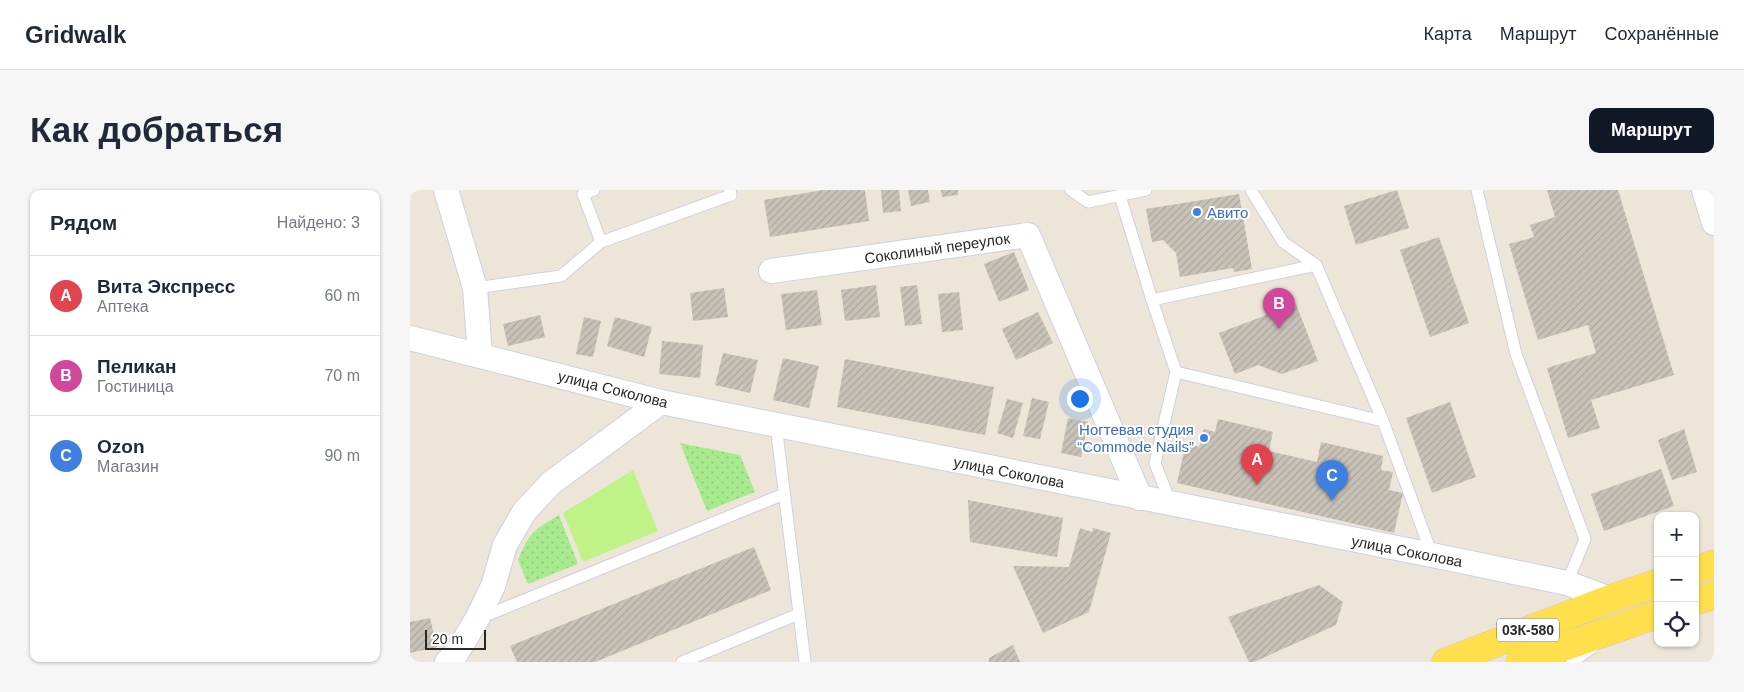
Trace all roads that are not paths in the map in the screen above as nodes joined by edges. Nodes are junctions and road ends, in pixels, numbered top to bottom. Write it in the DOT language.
graph roads {
  1 [pos="446,190"];
  2 [pos="594,190"];
  3 [pos="730,190"];
  4 [pos="1071,190"];
  5 [pos="1146,190"];
  6 [pos="1251,190"];
  7 [pos="1477,190"];
  8 [pos="1704,190"];
  9 [pos="1120,196"];
  10 [pos="1714,223"];
  11 [pos="601,242"];
  12 [pos="1316,264"];
  13 [pos="771,271"];
  14 [pos="475,288"];
  15 [pos="1152,300"];
  16 [pos="410,338"];
  17 [pos="480,356"];
  18 [pos="1176,372"];
  19 [pos="661,402"];
  20 [pos="1383,421"];
  21 [pos="776,425"];
  22 [pos="784,494"];
  23 [pos="1140,498"];
  24 [pos="1170,504"];
  25 [pos="1432,555"];
  26 [pos="1714,564"];
  27 [pos="1699,569"];
  28 [pos="1567,583"];
  29 [pos="1654,584"];
  30 [pos="1714,595"];
  31 [pos="1610,599"];
  32 [pos="1699,600"];
  33 [pos="799,614"];
  34 [pos="1654,615"];
  35 [pos="477,619"];
  36 [pos="1626,624"];
  37 [pos="447,662"];
  38 [pos="682,662"];
  39 [pos="805,662"];
  40 [pos="1446,662"];
  41 [pos="1520,662"];
  42 [pos="1572,662"];
  1 -- 14 [label="street"];
  2 -- 11 [label="lane"];
  3 -- 11 [label="lane"];
  4 -- 9 [label="lane"];
  5 -- 9 [label="lane"];
  6 -- 12 [label="lane"];
  7 -- 28 [label="lane"];
  8 -- 10 [label="street"];
  9 -- 15 [label="lane"];
  11 -- 14 [label="lane"];
  12 -- 15 [label="lane"];
  12 -- 20 [label="lane"];
  13 -- 23 [label="street, Соколиный переулок"];
  14 -- 17 [label="street"];
  15 -- 18 [label="lane"];
  16 -- 17 [label="street, улица Соколова"];
  17 -- 19 [label="street, улица Соколова"];
  18 -- 20 [label="lane"];
  18 -- 24 [label="lane"];
  19 -- 21 [label="street, улица Соколова"];
  19 -- 35 [label="street"];
  20 -- 25 [label="lane"];
  21 -- 22 [label="lane"];
  21 -- 23 [label="street, улица Соколова"];
  22 -- 33 [label="lane"];
  22 -- 35 [label="lane"];
  23 -- 24 [label="street, улица Соколова"];
  24 -- 25 [label="street, улица Соколова"];
  25 -- 28 [label="street, улица Соколова"];
  26 -- 27 [label="main road"];
  28 -- 31 [label="street, улица Соколова"];
  29 -- 31 [label="main road, 03К-580"];
  30 -- 32 [label="main road"];
  31 -- 40 [label="main road, 03К-580"];
  33 -- 38 [label="lane"];
  33 -- 39 [label="lane"];
  34 -- 36 [label="main road, 03К-580"];
  35 -- 37 [label="street"];
  36 -- 41 [label="main road, 03К-580"];
  36 -- 42 [label="lane"];
}
